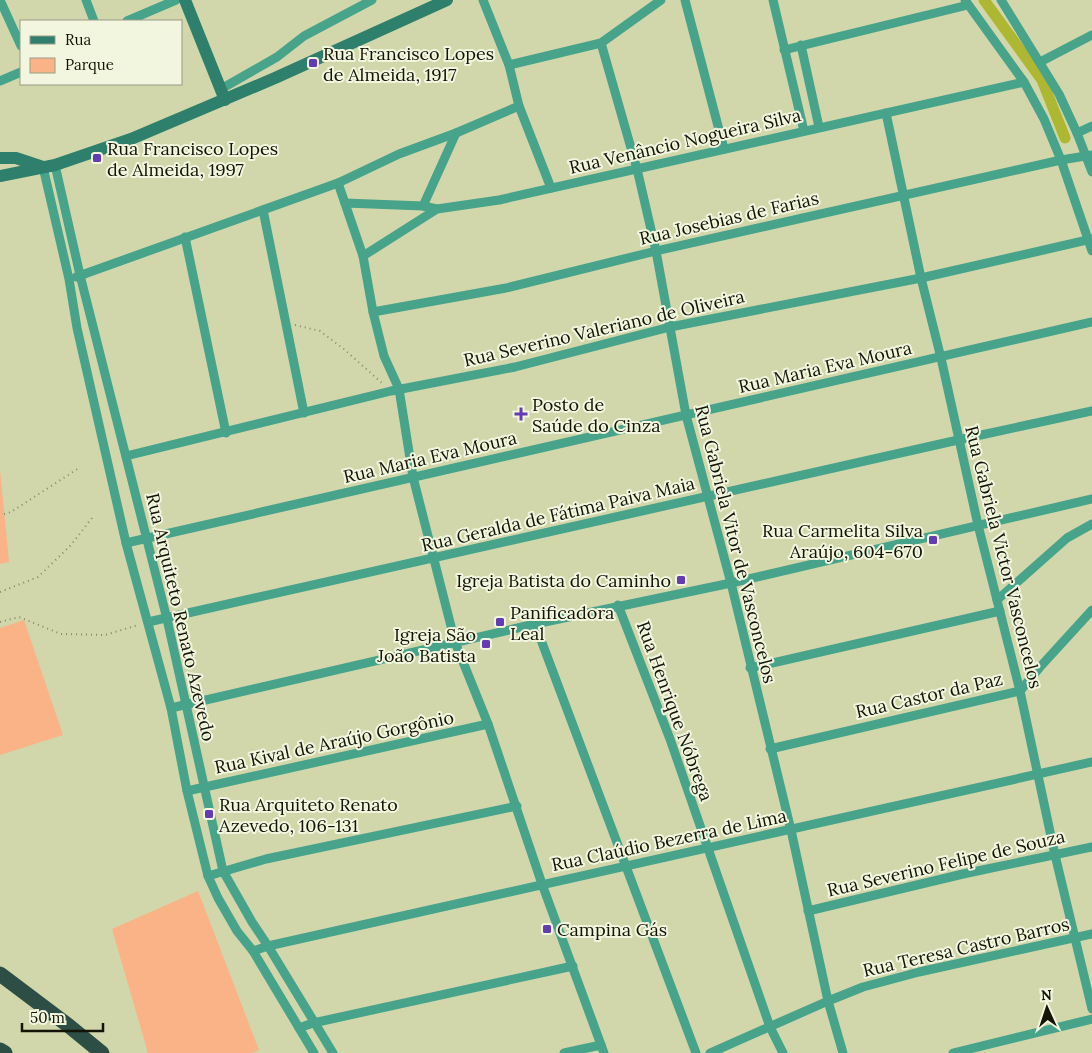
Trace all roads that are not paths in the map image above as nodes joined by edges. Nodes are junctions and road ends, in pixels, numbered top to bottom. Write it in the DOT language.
graph roads {
  1 [pos="0,0"];
  2 [pos="86,0"];
  3 [pos="176,0"];
  4 [pos="185,0"];
  5 [pos="372,0"];
  6 [pos="483,0"];
  7 [pos="661,0"];
  8 [pos="685,0"];
  9 [pos="773,0"];
  10 [pos="1001,0"];
  11 [pos="442,1"];
  12 [pos="967,2"];
  13 [pos="94,20"];
  14 [pos="129,20"];
  15 [pos="1092,35"];
  16 [pos="601,43"];
  17 [pos="20,44"];
  18 [pos="801,45"];
  19 [pos="784,50"];
  20 [pos="1040,62"];
  21 [pos="509,65"];
  22 [pos="20,72"];
  23 [pos="0,81"];
  24 [pos="1024,82"];
  25 [pos="223,94"];
  26 [pos="519,106"];
  27 [pos="886,112"];
  28 [pos="1092,126"];
  29 [pos="819,127"];
  30 [pos="804,131"];
  31 [pos="456,133"];
  32 [pos="1077,133"];
  33 [pos="724,149"];
  34 [pos="1089,156"];
  35 [pos="0,158"];
  36 [pos="1061,160"];
  37 [pos="49,166"];
  38 [pos="637,169"];
  39 [pos="1092,172"];
  40 [pos="0,176"];
  41 [pos="338,183"];
  42 [pos="552,188"];
  43 [pos="904,195"];
  44 [pos="345,203"];
  45 [pos="423,206"];
  46 [pos="437,209"];
  47 [pos="262,210"];
  48 [pos="185,237"];
  49 [pos="1090,239"];
  50 [pos="656,251"];
  51 [pos="1092,251"];
  52 [pos="363,256"];
  53 [pos="80,275"];
  54 [pos="921,278"];
  55 [pos="69,279"];
  56 [pos="373,312"];
  57 [pos="1092,322"];
  58 [pos="670,327"];
  59 [pos="941,358"];
  60 [pos="395,390"];
  61 [pos="1092,411"];
  62 [pos="304,413"];
  63 [pos="686,415"];
  64 [pos="226,433"];
  65 [pos="958,440"];
  66 [pos="126,456"];
  67 [pos="413,477"];
  68 [pos="708,497"];
  69 [pos="1092,499"];
  70 [pos="1092,524"];
  71 [pos="978,525"];
  72 [pos="146,538"];
  73 [pos="126,543"];
  74 [pos="433,559"];
  75 [pos="731,583"];
  76 [pos="997,600"];
  77 [pos="618,605"];
  78 [pos="1092,610"];
  79 [pos="1000,611"];
  80 [pos="167,619"];
  81 [pos="148,622"];
  82 [pos="535,624"];
  83 [pos="455,642"];
  84 [pos="750,668"];
  85 [pos="1020,691"];
  86 [pos="186,704"];
  87 [pos="171,708"];
  88 [pos="488,724"];
  89 [pos="770,749"];
  90 [pos="1092,762"];
  91 [pos="1037,774"];
  92 [pos="204,787"];
  93 [pos="188,791"];
  94 [pos="516,806"];
  95 [pos="791,830"];
  96 [pos="1092,847"];
  97 [pos="707,849"];
  98 [pos="1055,855"];
  99 [pos="627,866"];
  100 [pos="223,871"];
  101 [pos="208,876"];
  102 [pos="542,884"];
  103 [pos="808,911"];
  104 [pos="1092,934"];
  105 [pos="1074,938"];
  106 [pos="268,946"];
  107 [pos="252,951"];
  108 [pos="573,966"];
  109 [pos="0,974"];
  110 [pos="828,1001"];
  111 [pos="1092,1009"];
  112 [pos="1092,1019"];
  113 [pos="313,1023"];
  114 [pos="770,1027"];
  115 [pos="299,1028"];
  116 [pos="603,1049"];
  117 [pos="0,1050"];
  118 [pos="4,1053"];
  119 [pos="102,1053"];
  120 [pos="314,1053"];
  121 [pos="333,1053"];
  122 [pos="564,1053"];
  123 [pos="696,1053"];
  124 [pos="710,1053"];
  125 [pos="783,1053"];
  126 [pos="843,1053"];
  127 [pos="953,1053"];
  1 -- 17 [label="street"];
  2 -- 13 [label="street"];
  3 -- 14 [label="street"];
  4 -- 25 [label="main road"];
  5 -- 25 [label="street"];
  6 -- 21 [label="street"];
  7 -- 16 [label="street"];
  8 -- 33 [label="street"];
  9 -- 19 [label="street"];
  10 -- 20 [label="street"];
  11 -- 25 [label="main road"];
  12 -- 18 [label="street"];
  12 -- 24 [label="street"];
  15 -- 20 [label="street"];
  16 -- 21 [label="street"];
  16 -- 38 [label="street, Rua Gabriela Vitor de Vasconcelos"];
  18 -- 19 [label="street"];
  18 -- 29 [label="street"];
  19 -- 30 [label="street"];
  20 -- 32 [label="street"];
  21 -- 26 [label="street"];
  22 -- 23 [label="street"];
  24 -- 27 [label="street, Rua Venâncio Nogueira Silva"];
  24 -- 36 [label="street"];
  25 -- 37 [label="main road"];
  26 -- 31 [label="street"];
  26 -- 42 [label="street"];
  27 -- 29 [label="street, Rua Venâncio Nogueira Silva"];
  27 -- 43 [label="street, Rua Gabriela Victor Vasconcelos"];
  28 -- 32 [label="street"];
  29 -- 30 [label="street, Rua Venâncio Nogueira Silva"];
  30 -- 33 [label="street, Rua Venâncio Nogueira Silva"];
  31 -- 41 [label="street"];
  31 -- 45 [label="street"];
  32 -- 34 [label="street"];
  33 -- 38 [label="street, Rua Venâncio Nogueira Silva"];
  34 -- 36 [label="street, Rua Josebias de Farias"];
  34 -- 39 [label="street"];
  35 -- 37 [label="main road"];
  36 -- 43 [label="street, Rua Josebias de Farias"];
  36 -- 49 [label="street"];
  37 -- 40 [label="main road"];
  37 -- 53 [label="street, Rua Arquiteto Renato Azevedo"];
  37 -- 55 [label="street, Rua Arquiteto Renato Azevedo"];
  38 -- 42 [label="street, Rua Venâncio Nogueira Silva"];
  38 -- 50 [label="street, Rua Gabriela Vitor de Vasconcelos"];
  41 -- 44 [label="street"];
  41 -- 47 [label="street"];
  42 -- 46 [label="street, Rua Venâncio Nogueira Silva"];
  43 -- 50 [label="street, Rua Josebias de Farias"];
  43 -- 54 [label="street, Rua Gabriela Victor Vasconcelos"];
  44 -- 45 [label="street"];
  44 -- 52 [label="street"];
  45 -- 46 [label="street"];
  46 -- 52 [label="street, Rua Venâncio Nogueira Silva"];
  47 -- 48 [label="street"];
  47 -- 62 [label="street"];
  48 -- 53 [label="street"];
  48 -- 64 [label="street"];
  49 -- 51 [label="street"];
  49 -- 54 [label="street, Rua Severino Valeriano de Oliveira"];
  50 -- 56 [label="street, Rua Josebias de Farias"];
  50 -- 58 [label="street, Rua Gabriela Vitor de Vasconcelos"];
  52 -- 56 [label="street"];
  53 -- 55 [label="street"];
  53 -- 66 [label="street, Rua Arquiteto Renato Azevedo"];
  54 -- 58 [label="street, Rua Severino Valeriano de Oliveira"];
  54 -- 59 [label="street, Rua Gabriela Victor Vasconcelos"];
  55 -- 73 [label="street, Rua Arquiteto Renato Azevedo"];
  56 -- 60 [label="street"];
  57 -- 59 [label="street, Rua Maria Eva Moura"];
  58 -- 60 [label="street, Rua Severino Valeriano de Oliveira"];
  58 -- 63 [label="street, Rua Gabriela Vitor de Vasconcelos"];
  59 -- 63 [label="street, Rua Maria Eva Moura"];
  59 -- 65 [label="street, Rua Gabriela Victor Vasconcelos"];
  60 -- 62 [label="street, Rua Severino Valeriano de Oliveira"];
  60 -- 67 [label="street"];
  61 -- 65 [label="street, Rua Geralda de Fátima Paiva Maia"];
  62 -- 64 [label="street, Rua Severino Valeriano de Oliveira"];
  63 -- 67 [label="street, Rua Maria Eva Moura"];
  63 -- 68 [label="street, Rua Gabriela Vitor de Vasconcelos"];
  64 -- 66 [label="street, Rua Severino Valeriano de Oliveira"];
  65 -- 68 [label="street, Rua Geralda de Fátima Paiva Maia"];
  65 -- 71 [label="street, Rua Gabriela Victor Vasconcelos"];
  66 -- 72 [label="street, Rua Arquiteto Renato Azevedo"];
  67 -- 72 [label="street, Rua Maria Eva Moura"];
  67 -- 74 [label="street"];
  68 -- 74 [label="street, Rua Geralda de Fátima Paiva Maia"];
  68 -- 75 [label="street, Rua Gabriela Vitor de Vasconcelos"];
  69 -- 71 [label="street"];
  70 -- 76 [label="street"];
  71 -- 75 [label="street"];
  71 -- 76 [label="street, Rua Gabriela Victor Vasconcelos"];
  72 -- 73 [label="street, Rua Maria Eva Moura"];
  72 -- 80 [label="street, Rua Arquiteto Renato Azevedo"];
  73 -- 81 [label="street, Rua Arquiteto Renato Azevedo"];
  74 -- 80 [label="street, Rua Geralda de Fátima Paiva Maia"];
  74 -- 83 [label="street"];
  75 -- 77 [label="street"];
  75 -- 84 [label="street, Rua Gabriela Vitor de Vasconcelos"];
  76 -- 79 [label="street, Rua Gabriela Victor Vasconcelos"];
  77 -- 82 [label="street"];
  77 -- 97 [label="street, Rua Henrique Nóbrega"];
  78 -- 85 [label="street, Rua Castor da Paz"];
  79 -- 84 [label="street"];
  79 -- 85 [label="street, Rua Gabriela Victor Vasconcelos"];
  80 -- 81 [label="street, Rua Geralda de Fátima Paiva Maia"];
  80 -- 86 [label="street, Rua Arquiteto Renato Azevedo"];
  81 -- 87 [label="street, Rua Arquiteto Renato Azevedo"];
  82 -- 83 [label="street"];
  82 -- 99 [label="street"];
  83 -- 86 [label="street"];
  83 -- 88 [label="street"];
  84 -- 89 [label="street, Rua Gabriela Vitor de Vasconcelos"];
  85 -- 89 [label="street, Rua Castor da Paz"];
  85 -- 91 [label="street, Rua Gabriela Victor Vasconcelos"];
  86 -- 87 [label="street"];
  86 -- 92 [label="street, Rua Arquiteto Renato Azevedo"];
  87 -- 93 [label="street, Rua Arquiteto Renato Azevedo"];
  88 -- 92 [label="street, Rua Kival de Araújo Gorgônio"];
  88 -- 94 [label="street"];
  89 -- 95 [label="street, Rua Gabriela Vitor de Vasconcelos"];
  90 -- 91 [label="street, Rua Claúdio Bezerra de Lima"];
  91 -- 95 [label="street, Rua Claúdio Bezerra de Lima"];
  91 -- 98 [label="street, Rua Gabriela Victor Vasconcelos"];
  92 -- 93 [label="street, Rua Kival de Araújo Gorgônio"];
  92 -- 100 [label="street, Rua Arquiteto Renato Azevedo"];
  93 -- 101 [label="street, Rua Arquiteto Renato Azevedo"];
  94 -- 100 [label="street"];
  94 -- 102 [label="street"];
  95 -- 97 [label="street, Rua Claúdio Bezerra de Lima"];
  95 -- 103 [label="street, Rua Gabriela Vitor de Vasconcelos"];
  96 -- 98 [label="street, Rua Severino Felipe de Souza"];
  97 -- 99 [label="street, Rua Claúdio Bezerra de Lima"];
  97 -- 114 [label="street, Rua Henrique Nóbrega"];
  98 -- 103 [label="street, Rua Severino Felipe de Souza"];
  98 -- 105 [label="street, Rua Gabriela Victor Vasconcelos"];
  99 -- 102 [label="street, Rua Claúdio Bezerra de Lima"];
  99 -- 123 [label="street"];
  100 -- 101 [label="street"];
  100 -- 106 [label="street, Rua Arquiteto Renato Azevedo"];
  101 -- 107 [label="street, Rua Arquiteto Renato Azevedo"];
  102 -- 106 [label="street, Rua Claúdio Bezerra de Lima"];
  102 -- 108 [label="street"];
  103 -- 110 [label="street, Rua Gabriela Vitor de Vasconcelos"];
  104 -- 105 [label="street, Rua Teresa Castro Barros"];
  105 -- 110 [label="street, Rua Teresa Castro Barros"];
  105 -- 111 [label="street, Rua Gabriela Victor Vasconcelos"];
  106 -- 107 [label="street, Rua Claúdio Bezerra de Lima"];
  106 -- 113 [label="street, Rua Arquiteto Renato Azevedo"];
  107 -- 115 [label="street, Rua Arquiteto Renato Azevedo"];
  108 -- 113 [label="street"];
  108 -- 116 [label="street"];
  109 -- 119 [label="highway"];
  110 -- 114 [label="street, Rua Teresa Castro Barros"];
  110 -- 126 [label="street, Rua Gabriela Vitor de Vasconcelos"];
  112 -- 127 [label="street"];
  113 -- 115 [label="street"];
  113 -- 121 [label="street, Rua Arquiteto Renato Azevedo"];
  114 -- 124 [label="street, Rua Teresa Castro Barros"];
  114 -- 125 [label="street, Rua Henrique Nóbrega"];
  115 -- 120 [label="street, Rua Arquiteto Renato Azevedo"];
  116 -- 122 [label="street"];
  117 -- 118 [label="highway"];
}
